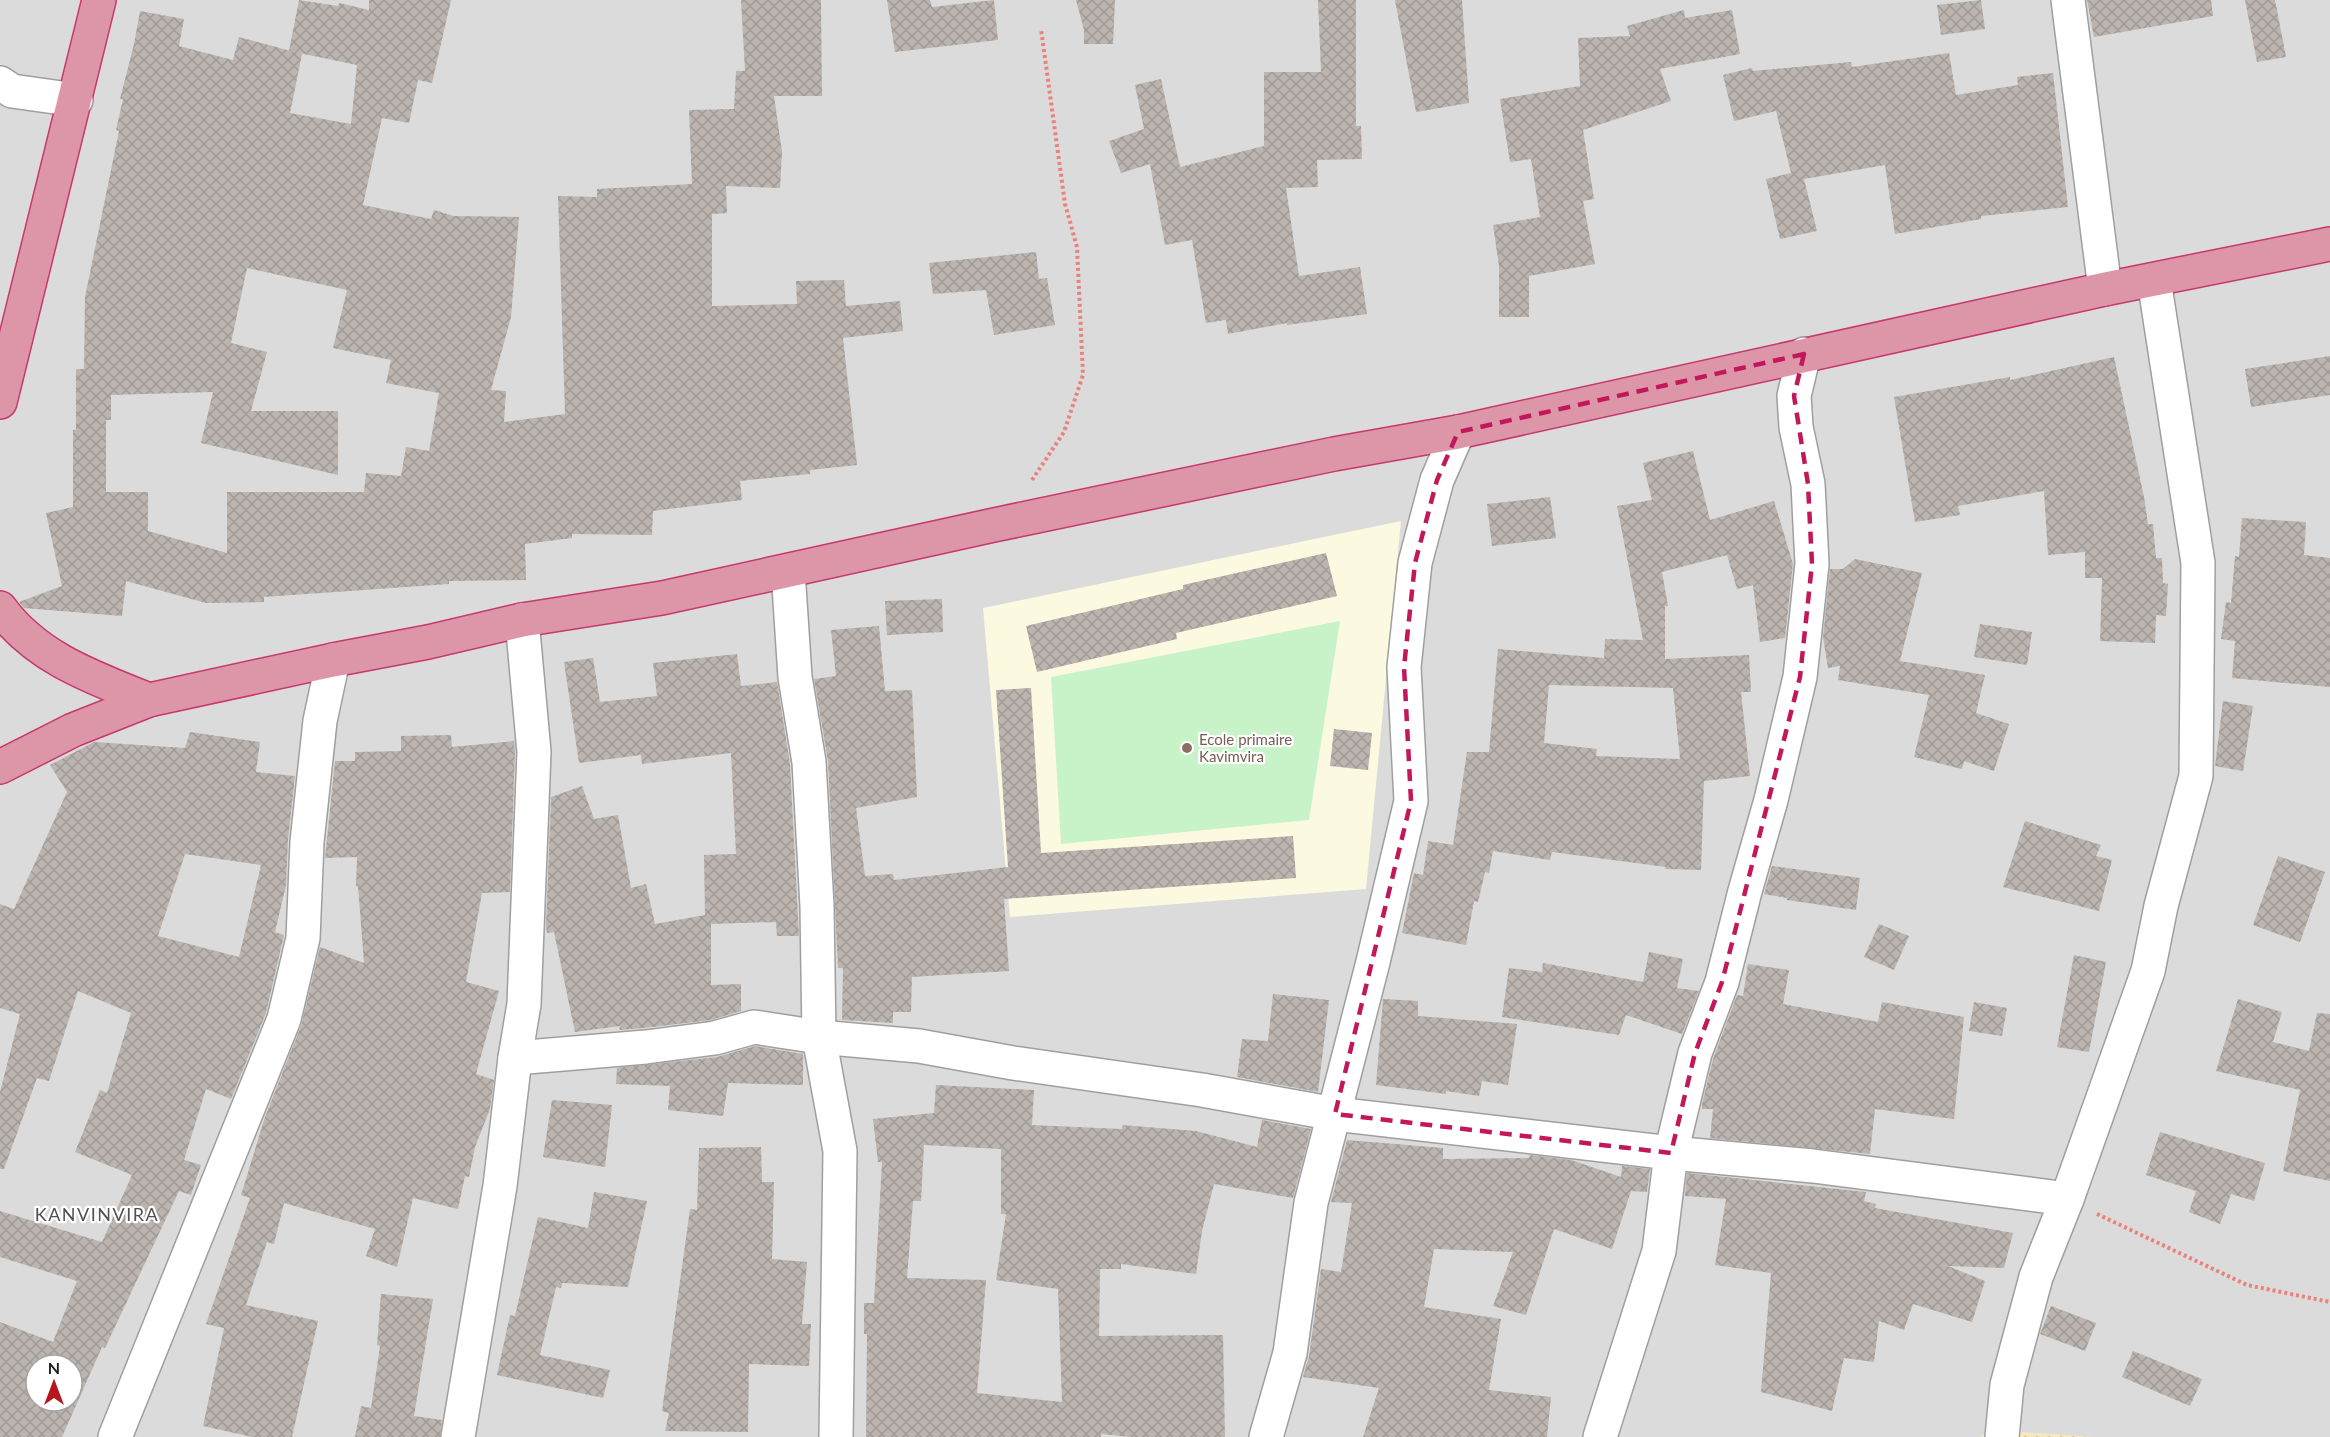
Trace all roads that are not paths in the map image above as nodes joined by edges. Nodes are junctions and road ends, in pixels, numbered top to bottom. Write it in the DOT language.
graph roads {
  1 [pos="99,0"];
  2 [pos="2068,0"];
  3 [pos="0,82"];
  4 [pos="76,100"];
  5 [pos="2330,244"];
  6 [pos="2154,280"];
  7 [pos="2105,290"];
  8 [pos="1804,354"];
  9 [pos="0,402"];
  10 [pos="1458,432"];
  11 [pos="788,571"];
  12 [pos="0,608"];
  13 [pos="522,620"];
  14 [pos="333,660"];
  15 [pos="149,700"];
  16 [pos="0,767"];
  17 [pos="819,1037"];
  18 [pos="515,1058"];
  19 [pos="1335,1114"];
  20 [pos="1671,1153"];
  21 [pos="2067,1199"];
  22 [pos="115,1437"];
  23 [pos="458,1437"];
  24 [pos="836,1437"];
  25 [pos="1266,1437"];
  26 [pos="1600,1437"];
  27 [pos="2002,1437"];
  1 -- 4 [label="highway"];
  2 -- 7 [label="street"];
  3 -- 4 [label="street"];
  4 -- 9 [label="highway"];
  5 -- 6 [label="highway"];
  6 -- 7 [label="highway"];
  6 -- 21 [label="street"];
  7 -- 8 [label="highway"];
  8 -- 10 [label="highway"];
  8 -- 20 [label="street"];
  10 -- 11 [label="highway"];
  10 -- 19 [label="street"];
  11 -- 13 [label="highway"];
  11 -- 17 [label="street"];
  12 -- 15 [label="highway"];
  13 -- 14 [label="highway"];
  13 -- 18 [label="street"];
  14 -- 15 [label="highway"];
  14 -- 22 [label="street"];
  15 -- 16 [label="highway"];
  17 -- 18 [label="street"];
  17 -- 19 [label="street"];
  17 -- 24 [label="street"];
  18 -- 23 [label="street"];
  19 -- 20 [label="street"];
  19 -- 25 [label="street"];
  20 -- 21 [label="street"];
  20 -- 26 [label="street"];
  21 -- 27 [label="street"];
}
